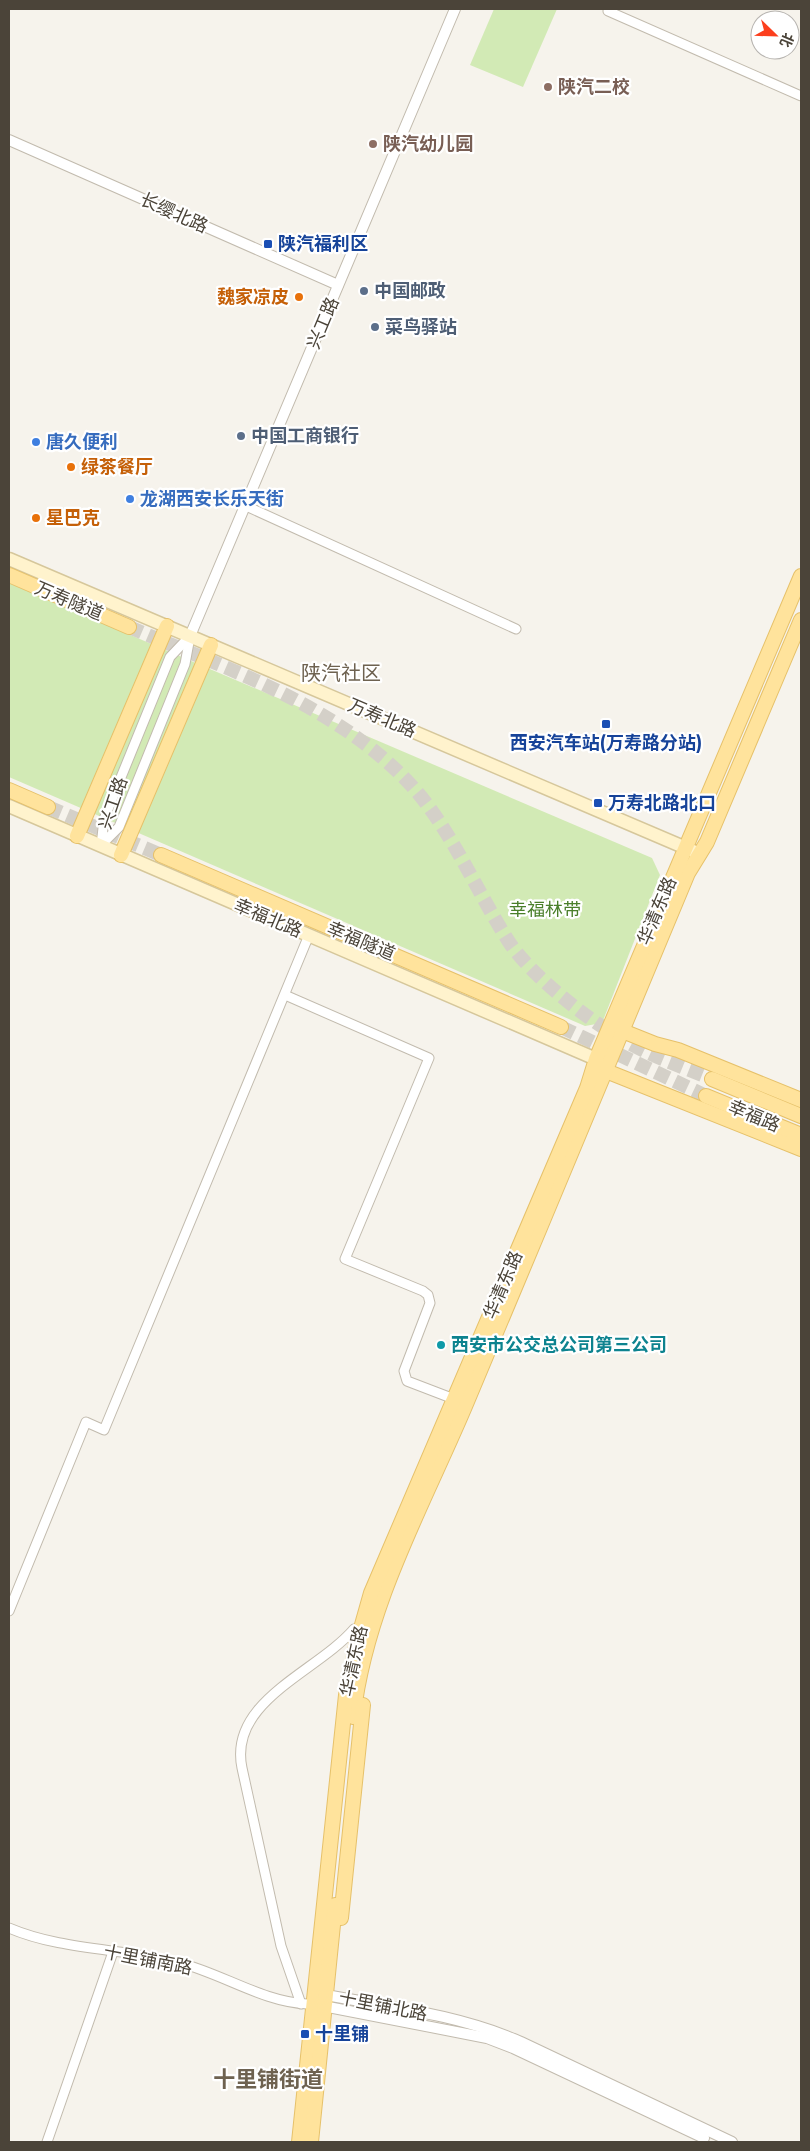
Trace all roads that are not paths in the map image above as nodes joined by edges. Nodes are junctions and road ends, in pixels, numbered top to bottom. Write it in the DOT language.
graph roads {
  1 [pos="455,9"];
  2 [pos="608,11"];
  3 [pos="801,96"];
  4 [pos="9,140"];
  5 [pos="338,285"];
  6 [pos="246,506"];
  7 [pos="9,559"];
  8 [pos="9,575"];
  9 [pos="801,576"];
  10 [pos="801,620"];
  11 [pos="167,626"];
  12 [pos="129,627"];
  13 [pos="516,629"];
  14 [pos="190,636"];
  15 [pos="211,645"];
  16 [pos="9,790"];
  17 [pos="9,806"];
  18 [pos="48,806"];
  19 [pos="77,836"];
  20 [pos="101,846"];
  21 [pos="686,848"];
  22 [pos="121,854"];
  23 [pos="700,854"];
  24 [pos="161,855"];
  25 [pos="309,935"];
  26 [pos="285,995"];
  27 [pos="561,1027"];
  28 [pos="616,1029"];
  29 [pos="596,1059"];
  30 [pos="606,1071"];
  31 [pos="712,1079"];
  32 [pos="706,1096"];
  33 [pos="801,1100"];
  34 [pos="801,1116"];
  35 [pos="801,1136"];
  36 [pos="801,1149"];
  37 [pos="454,1399"];
  38 [pos="400,1523"];
  39 [pos="9,1611"];
  40 [pos="354,1629"];
  41 [pos="9,1928"];
  42 [pos="113,1952"];
  43 [pos="317,2002"];
  44 [pos="47,2142"];
  45 [pos="299,2142"];
  46 [pos="311,2142"];
  47 [pos="714,2142"];
  48 [pos="732,2142"];
  1 -- 5 [label="street, 兴工路"];
  2 -- 3 [label="street"];
  4 -- 5 [label="street, 长缨北路"];
  5 -- 6 [label="street, 兴工路"];
  6 -- 13 [label="street"];
  6 -- 14 [label="street, 兴工路"];
  7 -- 11 [label="main road, 万寿北路"];
  8 -- 12 [label="main road, 万寿隧道"];
  9 -- 21 [label="main road, 华清东路"];
  10 -- 23 [label="main road, 华清东路"];
  11 -- 14 [label="main road, 万寿北路"];
  11 -- 19 [label="main road"];
  14 -- 15 [label="main road, 万寿北路"];
  14 -- 20 [label="street, 兴工路"];
  14 -- 20 [label="street, 兴工路"];
  15 -- 21 [label="main road, 万寿北路"];
  15 -- 22 [label="main road"];
  16 -- 18 [label="main road"];
  17 -- 19 [label="main road, 幸福北路"];
  19 -- 20 [label="main road, 幸福北路"];
  20 -- 22 [label="main road, 幸福北路"];
  21 -- 23 [label="main road, 万寿北路"];
  21 -- 28 [label="main road, 华清东路"];
  22 -- 25 [label="main road, 幸福北路"];
  23 -- 28 [label="main road, 华清东路"];
  24 -- 27 [label="main road, 幸福隧道"];
  25 -- 26 [label="street"];
  25 -- 29 [label="main road, 幸福北路"];
  26 -- 37 [label="street"];
  26 -- 39 [label="street"];
  28 -- 29 [label="main road, 华清东路"];
  28 -- 30 [label="main road, 华清东路"];
  28 -- 33 [label="main road"];
  29 -- 30 [label="main road, 幸福北路"];
  29 -- 37 [label="main road, 华清东路"];
  30 -- 36 [label="main road"];
  30 -- 43 [label="main road, 华清东路"];
  31 -- 34 [label="main road, 幸福路"];
  32 -- 35 [label="main road, 幸福路"];
  37 -- 38 [label="main road, 华清东路"];
  38 -- 40 [label="main road"];
  38 -- 43 [label="main road, 华清东路"];
  40 -- 43 [label="main road"];
  40 -- 43 [label="street"];
  41 -- 42 [label="street, 十里铺南路"];
  42 -- 43 [label="street, 十里铺南路"];
  42 -- 44 [label="street"];
  43 -- 45 [label="main road, 华清东路"];
  43 -- 46 [label="main road, 华清东路"];
  43 -- 47 [label="street, 十里铺北路"];
  43 -- 48 [label="street, 十里铺北路"];
}
